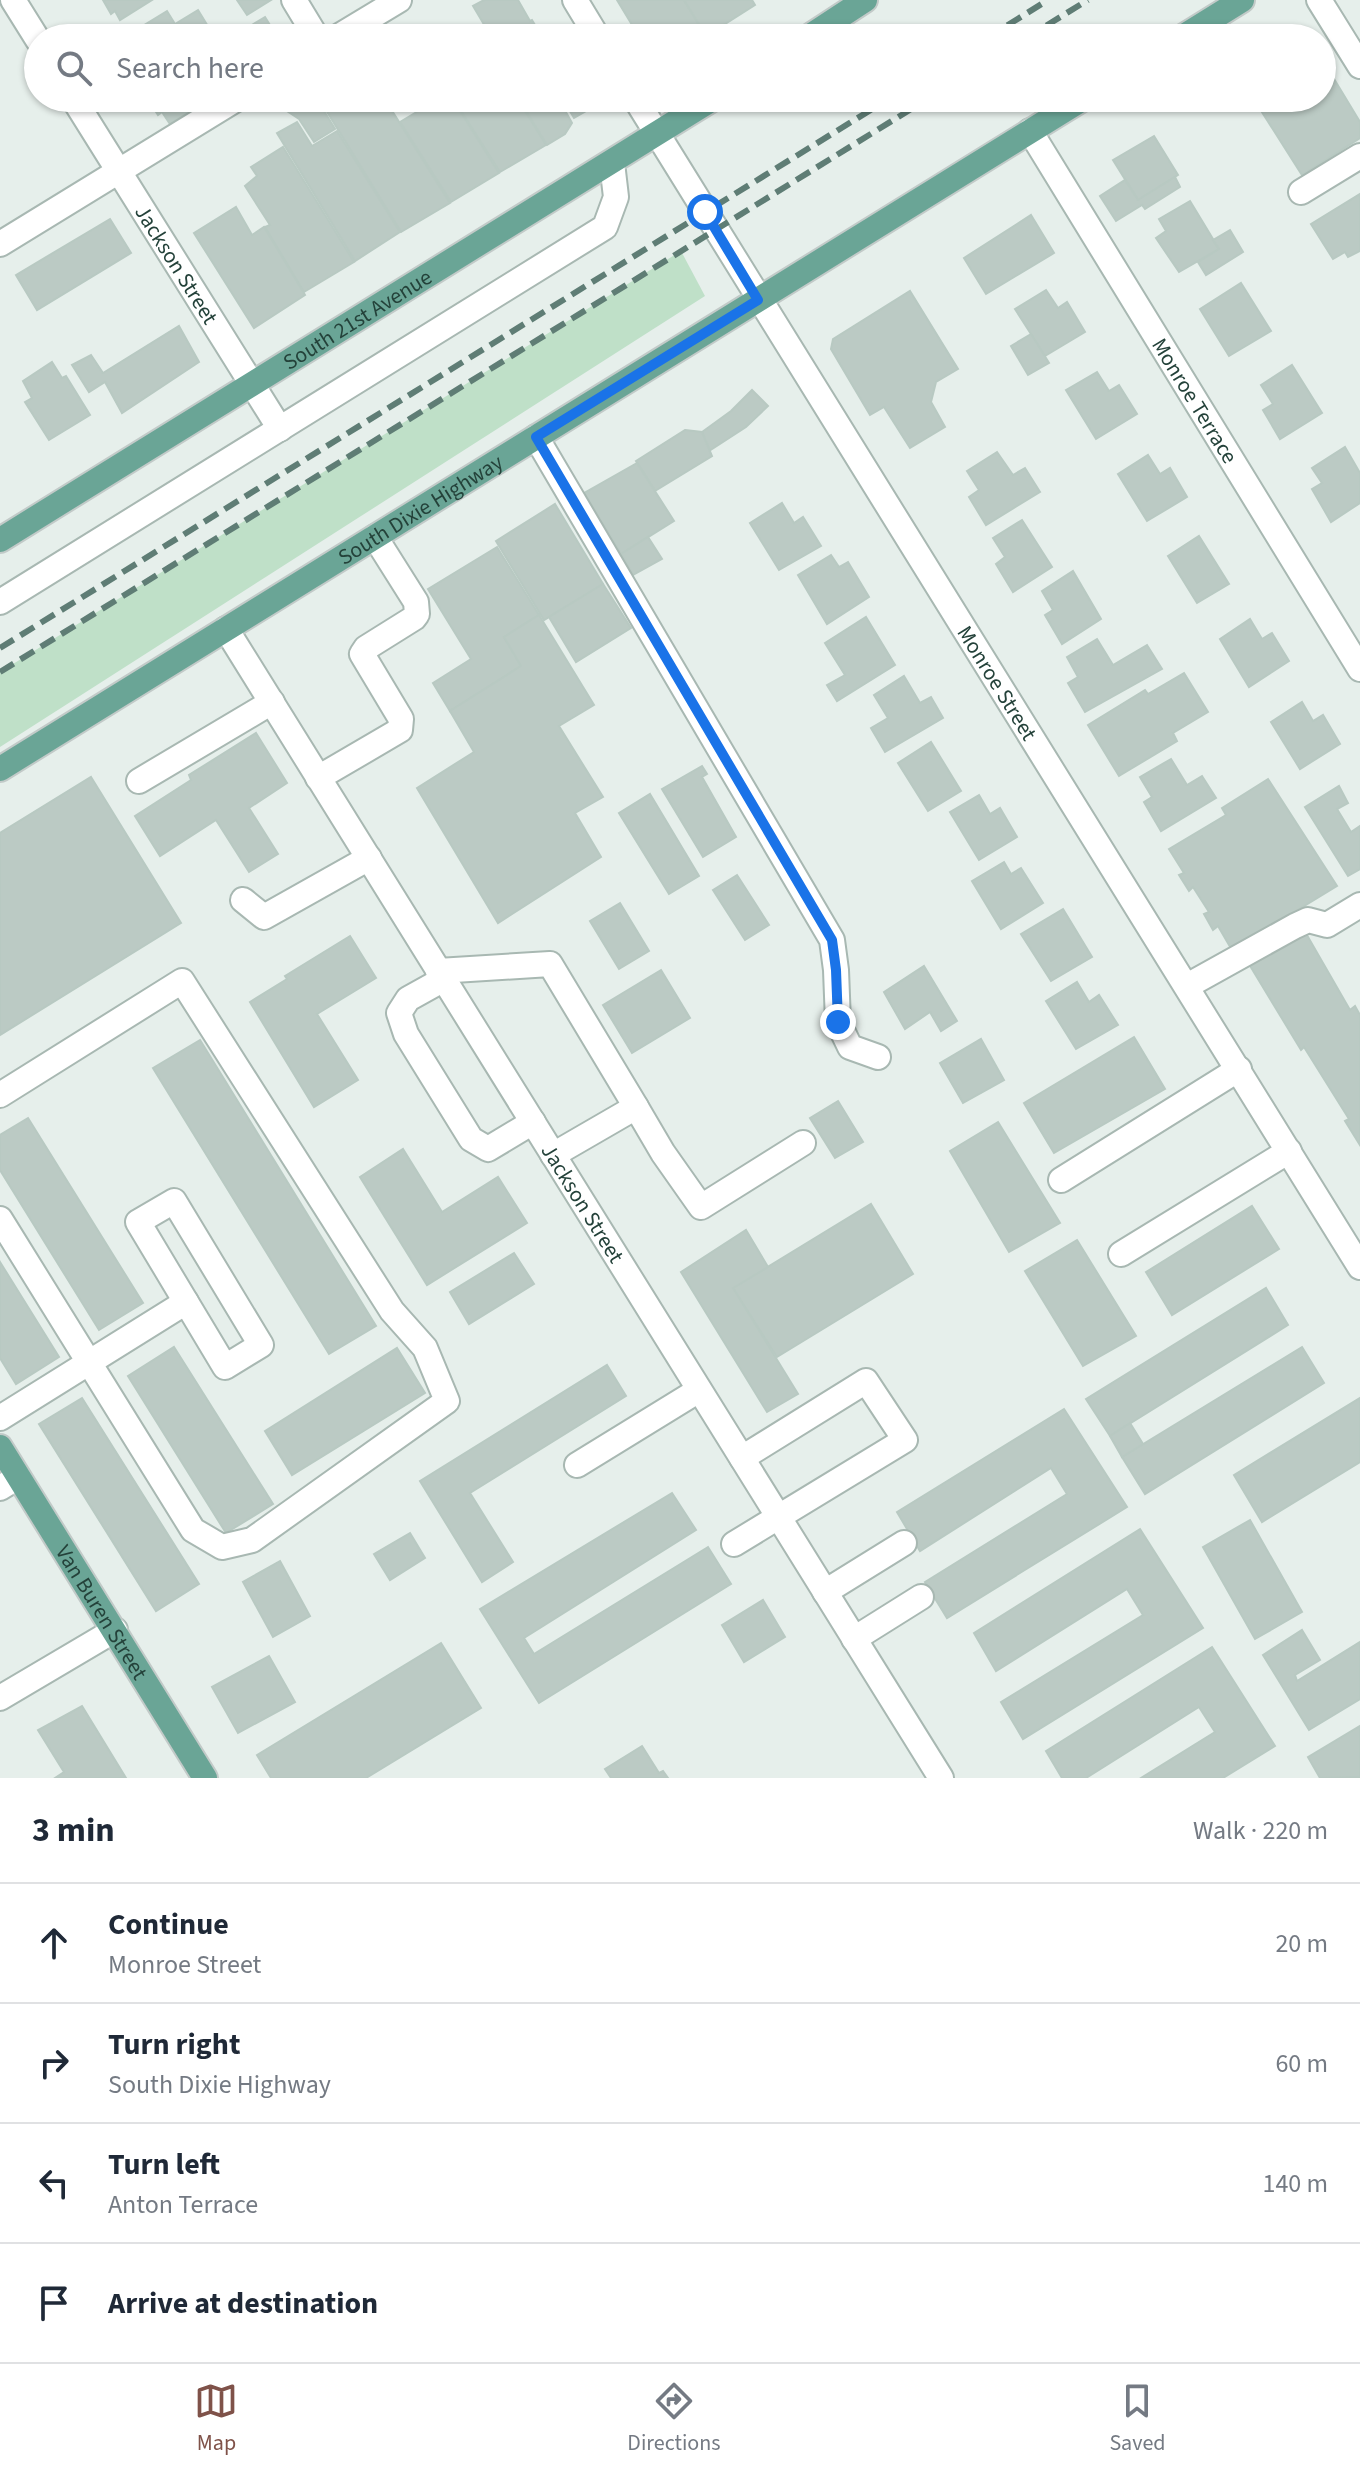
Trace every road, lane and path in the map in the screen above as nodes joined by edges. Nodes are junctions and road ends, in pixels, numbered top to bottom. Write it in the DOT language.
graph roads {
  1 [pos="13,0"];
  2 [pos="294,0"];
  3 [pos="399,0"];
  4 [pos="575,0"];
  5 [pos="865,0"];
  6 [pos="1242,0"];
  7 [pos="1319,0"];
  8 [pos="28,24"];
  9 [pos="309,24"];
  10 [pos="359,24"];
  11 [pos="590,24"];
  12 [pos="828,24"];
  13 [pos="1203,24"];
  14 [pos="1334,24"];
  15 [pos="1336,27"];
  16 [pos="1360,66"];
  17 [pos="82,112"];
  18 [pos="215,112"];
  19 [pos="643,112"];
  20 [pos="692,112"];
  21 [pos="1061,112"];
  22 [pos="1030,131"];
  23 [pos="657,135"];
  24 [pos="1360,156"];
  25 [pos="612,163"];
  26 [pos="118,171"];
  27 [pos="1301,192"];
  28 [pos="0,244"];
  29 [pos="758,300"];
  30 [pos="253,384"];
  31 [pos="280,429"];
  32 [pos="536,437"];
  33 [pos="375,537"];
  34 [pos="0,540"];
  35 [pos="0,602"];
  36 [pos="226,629"];
  37 [pos="1360,669"];
  38 [pos="272,702"];
  39 [pos="0,769"];
  40 [pos="318,778"];
  41 [pos="139,781"];
  42 [pos="369,858"];
  43 [pos="243,900"];
  44 [pos="1360,905"];
  45 [pos="441,975"];
  46 [pos="1187,986"];
  47 [pos="878,1057"];
  48 [pos="1239,1069"];
  49 [pos="0,1095"];
  50 [pos="636,1107"];
  51 [pos="533,1122"];
  52 [pos="803,1143"];
  53 [pos="1289,1151"];
  54 [pos="553,1155"];
  55 [pos="1061,1180"];
  56 [pos="0,1219"];
  57 [pos="1121,1254"];
  58 [pos="1360,1267"];
  59 [pos="186,1302"];
  60 [pos="89,1361"];
  61 [pos="699,1390"];
  62 [pos="0,1418"];
  63 [pos="0,1447"];
  64 [pos="742,1458"];
  65 [pos="577,1465"];
  66 [pos="9,1482"];
  67 [pos="778,1517"];
  68 [pos="904,1543"];
  69 [pos="734,1544"];
  70 [pos="825,1592"];
  71 [pos="921,1597"];
  72 [pos="115,1630"];
  73 [pos="854,1639"];
  74 [pos="0,1698"];
  75 [pos="205,1778"];
  76 [pos="941,1778"];
  1 -- 8 [label="street"];
  2 -- 9 [label="street"];
  3 -- 10 [label="street"];
  4 -- 11 [label="street"];
  5 -- 12 [label="main road"];
  6 -- 13 [label="main road"];
  7 -- 14 [label="street"];
  15 -- 16 [label="street"];
  17 -- 26 [label="street, Jackson Street"];
  18 -- 26 [label="street"];
  19 -- 23 [label="street, Monroe Street"];
  20 -- 23 [label="main road, South 21st Avenue"];
  21 -- 22 [label="main road, South Dixie Highway"];
  22 -- 29 [label="main road, South Dixie Highway"];
  22 -- 37 [label="street, Monroe Terrace"];
  23 -- 25 [label="main road, South 21st Avenue"];
  23 -- 29 [label="street, Monroe Street"];
  24 -- 27 [label="street"];
  25 -- 30 [label="main road, South 21st Avenue"];
  25 -- 31 [label="street"];
  26 -- 28 [label="street"];
  26 -- 30 [label="street, Jackson Street"];
  29 -- 32 [label="main road, South Dixie Highway"];
  29 -- 46 [label="street, Monroe Street"];
  30 -- 31 [label="street, Jackson Street"];
  30 -- 34 [label="main road, South 21st Avenue"];
  31 -- 35 [label="street"];
  32 -- 33 [label="main road, South Dixie Highway"];
  32 -- 47 [label="street"];
  33 -- 36 [label="main road, South Dixie Highway"];
  33 -- 40 [label="street"];
  36 -- 38 [label="street, Jackson Street"];
  36 -- 39 [label="main road, South Dixie Highway"];
  38 -- 40 [label="street, Jackson Street"];
  38 -- 41 [label="street"];
  40 -- 42 [label="street, Jackson Street"];
  42 -- 43 [label="street"];
  42 -- 45 [label="street, Jackson Street"];
  44 -- 46 [label="street"];
  45 -- 50 [label="street"];
  45 -- 51 [label="street, Jackson Street"];
  45 -- 51 [label="street"];
  46 -- 48 [label="street, Monroe Street"];
  48 -- 53 [label="street, Monroe Street"];
  48 -- 55 [label="street"];
  49 -- 60 [label="street"];
  50 -- 52 [label="street"];
  50 -- 54 [label="street"];
  51 -- 54 [label="street, Jackson Street"];
  53 -- 57 [label="street"];
  53 -- 58 [label="street, Monroe Street"];
  54 -- 61 [label="street, Jackson Street"];
  56 -- 60 [label="street"];
  59 -- 59 [label="street"];
  59 -- 60 [label="street"];
  60 -- 62 [label="street"];
  61 -- 64 [label="street, Jackson Street"];
  61 -- 65 [label="street"];
  63 -- 66 [label="main road, Van Buren Street"];
  64 -- 67 [label="street, Jackson Street"];
  64 -- 67 [label="street"];
  66 -- 72 [label="main road, Van Buren Street"];
  67 -- 69 [label="street"];
  67 -- 70 [label="street, Jackson Street"];
  68 -- 70 [label="street"];
  70 -- 73 [label="street, Jackson Street"];
  71 -- 73 [label="street"];
  72 -- 74 [label="street"];
  72 -- 75 [label="main road, Van Buren Street"];
  73 -- 76 [label="street, Jackson Street"];
}
